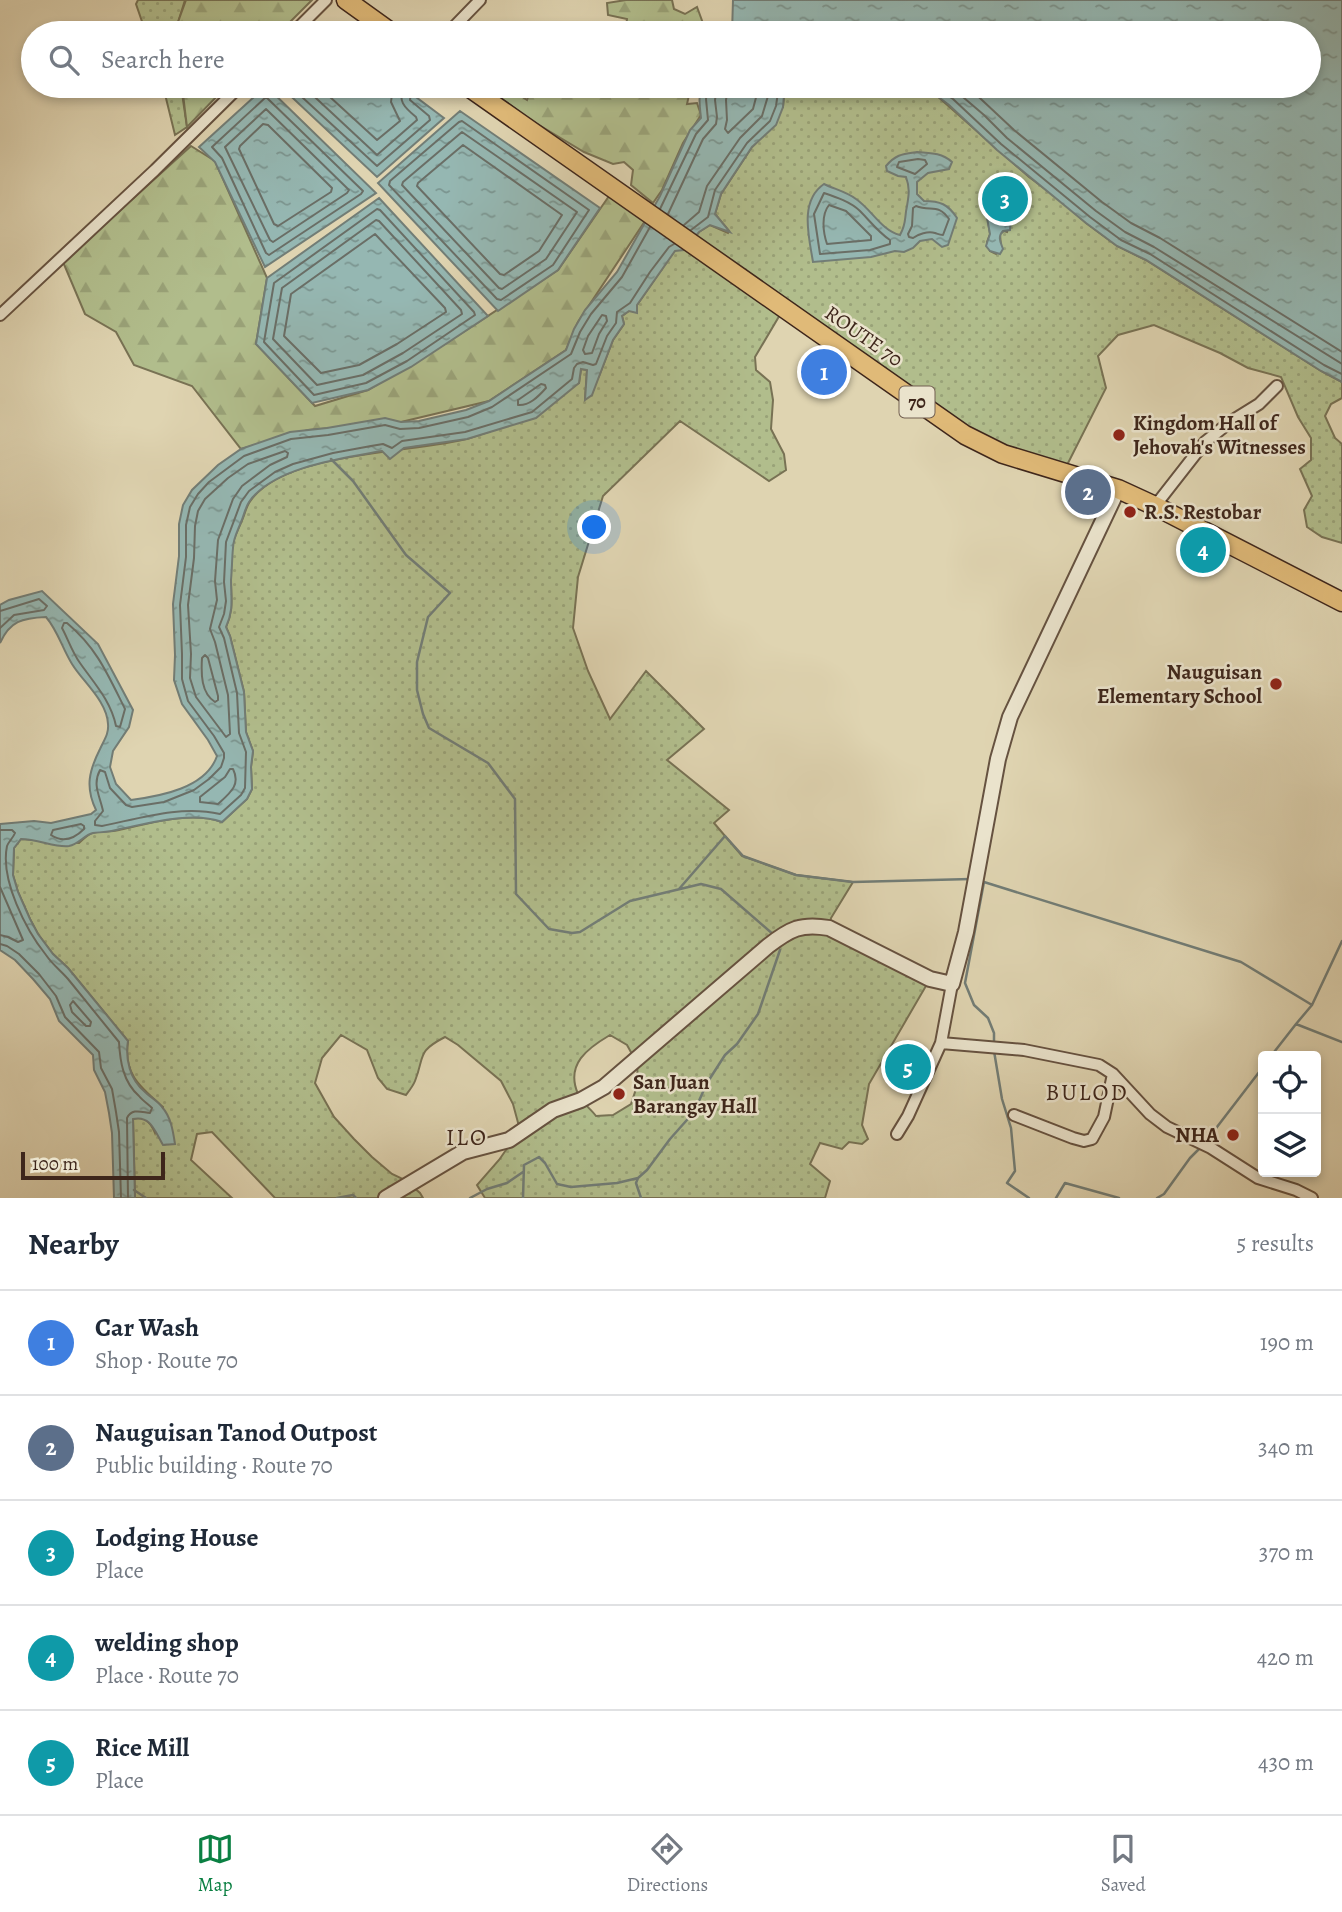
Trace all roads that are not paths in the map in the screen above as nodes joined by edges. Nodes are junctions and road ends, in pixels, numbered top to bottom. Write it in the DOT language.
graph roads {
  1 [pos="326,0"];
  2 [pos="346,0"];
  3 [pos="480,0"];
  4 [pos="305,21"];
  5 [pos="376,21"];
  6 [pos="460,21"];
  7 [pos="228,98"];
  8 [pos="484,98"];
  9 [pos="0,315"];
  10 [pos="1277,386"];
  11 [pos="1118,489"];
  12 [pos="1155,506"];
  13 [pos="1342,602"];
  14 [pos="952,984"];
  15 [pos="941,1043"];
  16 [pos="1113,1074"];
  17 [pos="1014,1115"];
  18 [pos="897,1134"];
  19 [pos="386,1198"];
  20 [pos="1312,1198"];
  1 -- 4 [label="street"];
  2 -- 5 [label="highway"];
  3 -- 6 [label="street"];
  7 -- 9 [label="street"];
  8 -- 11 [label="highway, ROUTE 70 / 70"];
  10 -- 12 [label="street"];
  11 -- 12 [label="highway, ROUTE 70 / 70"];
  11 -- 14 [label="street"];
  12 -- 13 [label="highway, ROUTE 70 / 70"];
  14 -- 15 [label="street"];
  14 -- 19 [label="street"];
  15 -- 16 [label="street"];
  15 -- 18 [label="street"];
  16 -- 17 [label="street"];
  16 -- 20 [label="street"];
}
